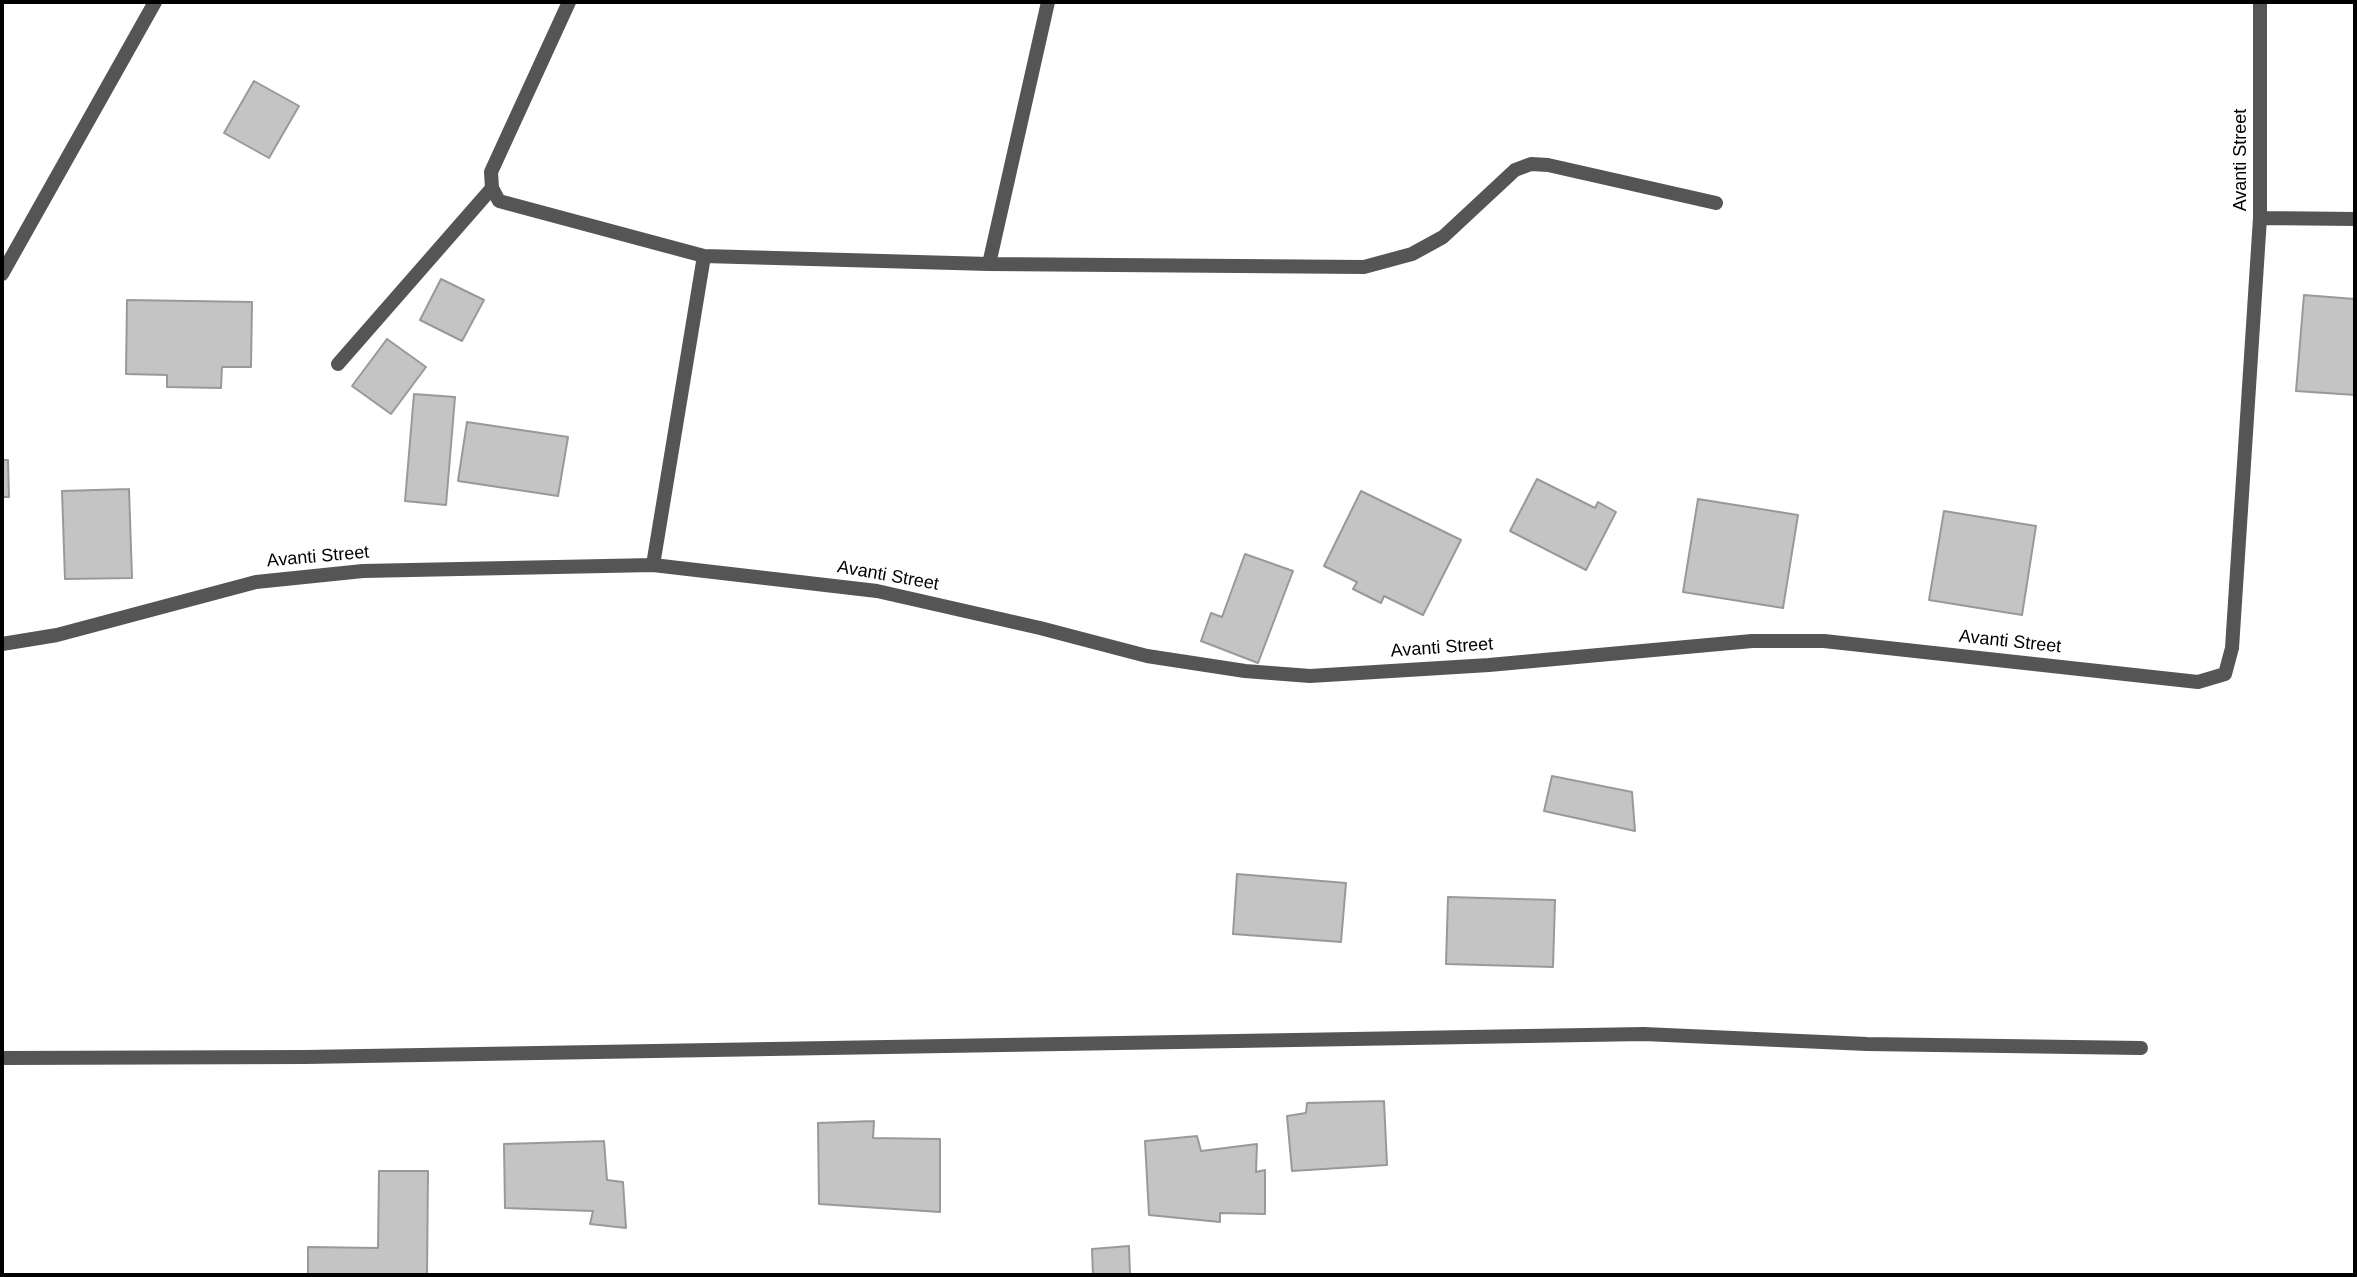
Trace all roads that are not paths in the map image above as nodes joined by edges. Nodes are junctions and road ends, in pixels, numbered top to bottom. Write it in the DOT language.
graph roads {
  1 [pos="155,2"];
  2 [pos="569,2"];
  3 [pos="1048,2"];
  4 [pos="2260,2"];
  5 [pos="492,188"];
  6 [pos="1716,203"];
  7 [pos="2260,218"];
  8 [pos="2355,219"];
  9 [pos="704,256"];
  10 [pos="989,264"];
  11 [pos="2,274"];
  12 [pos="338,363"];
  13 [pos="653,565"];
  14 [pos="2,644"];
  15 [pos="2141,1048"];
  16 [pos="2,1058"];
  1 -- 11 [label="street"];
  2 -- 5 [label="street"];
  3 -- 10 [label="street"];
  4 -- 7 [label="street, Avanti Street"];
  5 -- 9 [label="street"];
  5 -- 12 [label="street"];
  6 -- 10 [label="street"];
  7 -- 8 [label="street"];
  7 -- 13 [label="street, Avanti Street"];
  9 -- 10 [label="street"];
  9 -- 13 [label="street"];
  13 -- 14 [label="street, Avanti Street"];
  15 -- 16 [label="street"];
}
